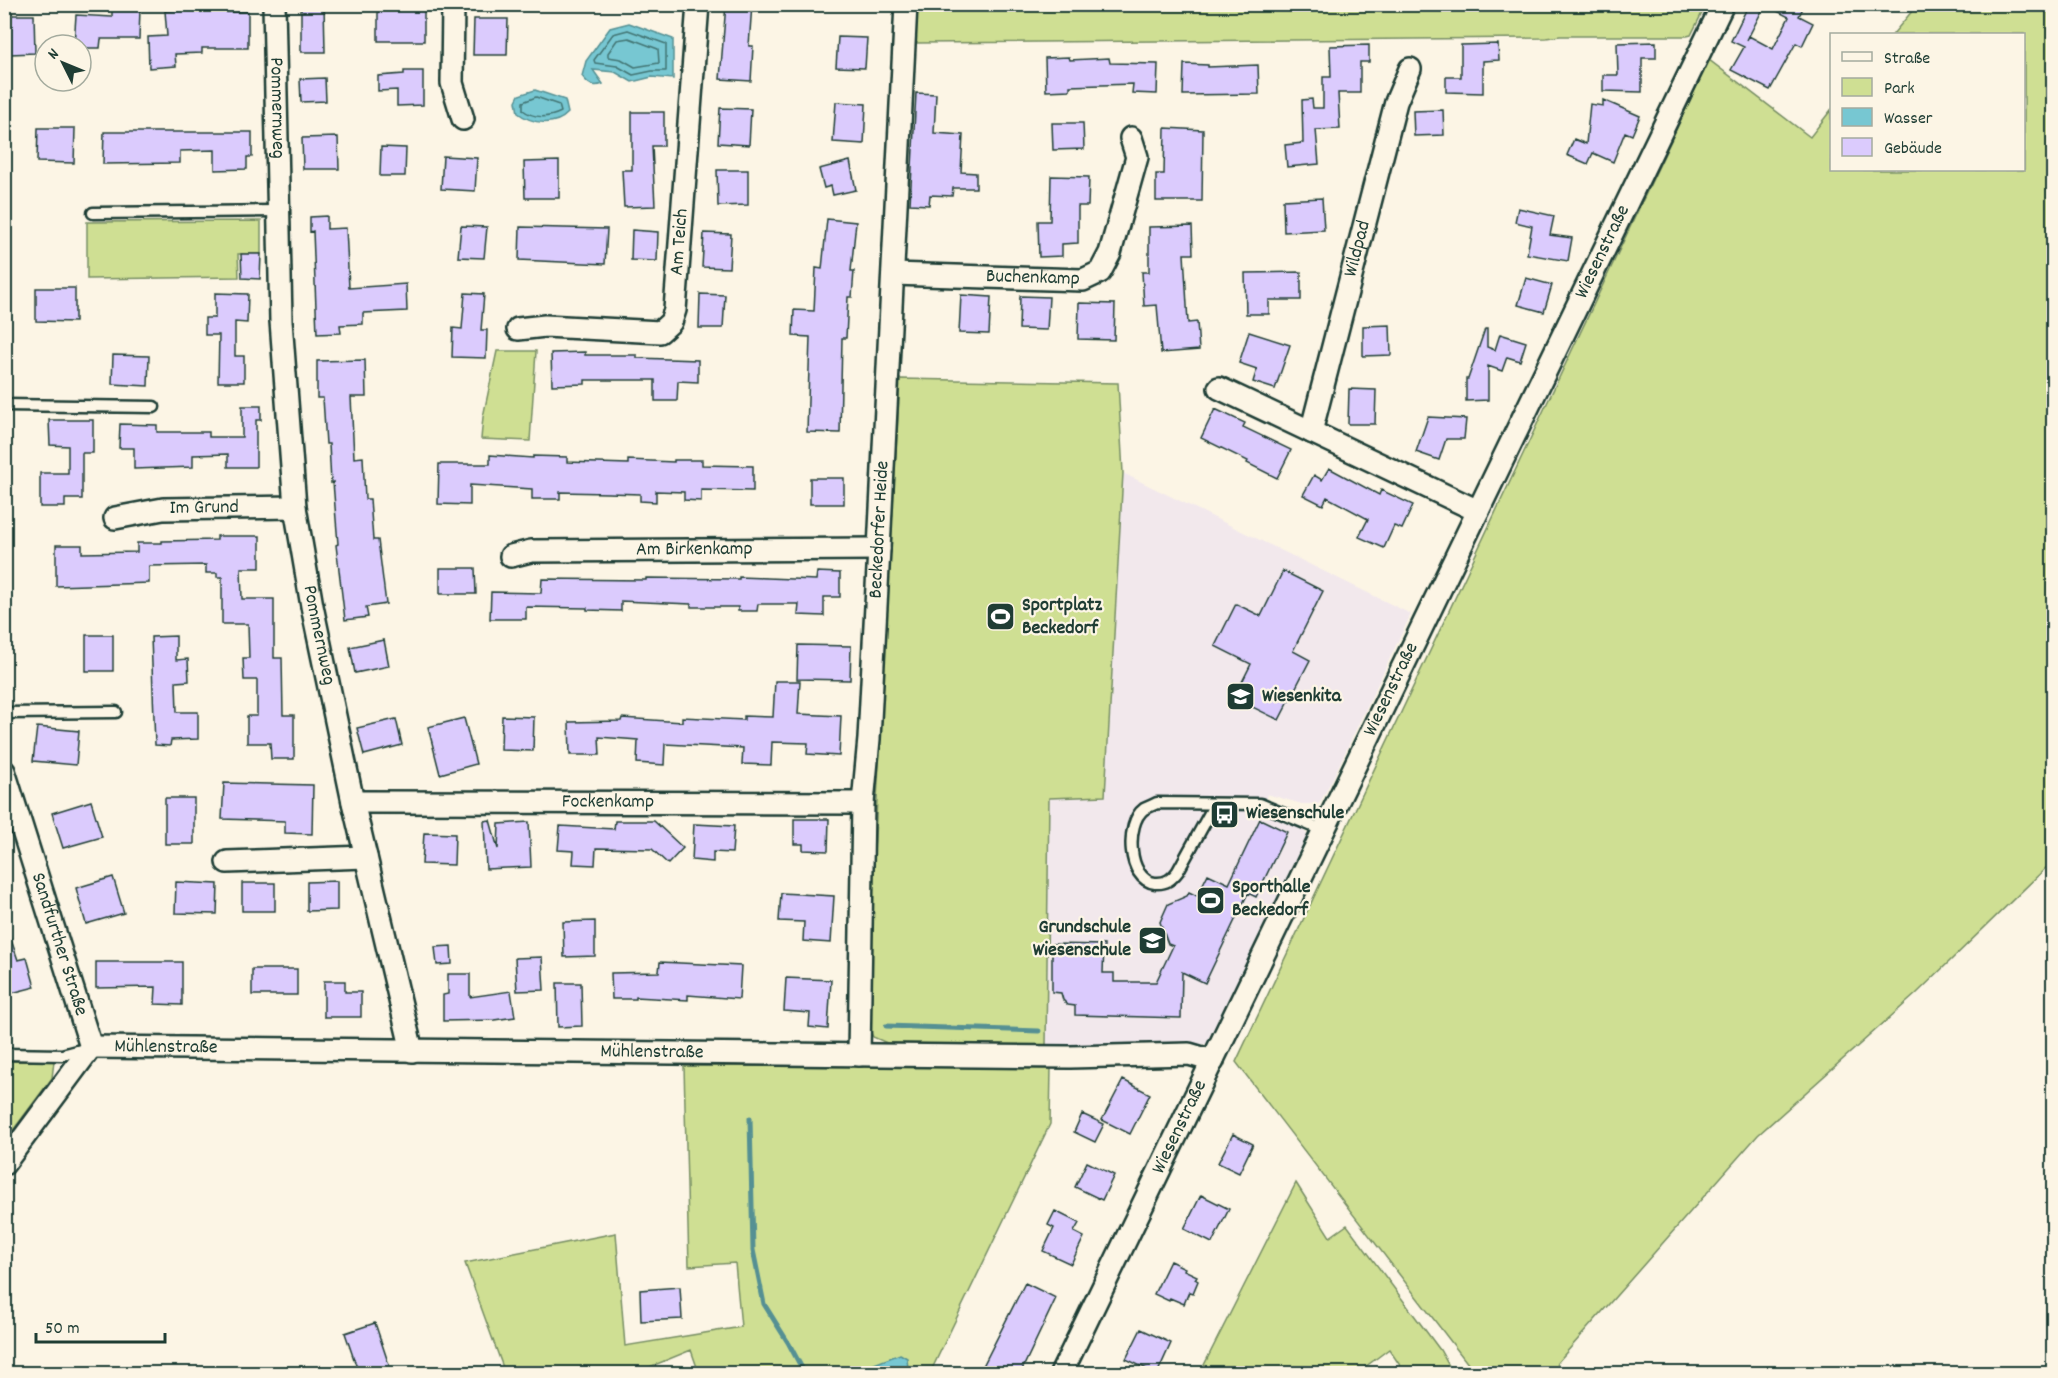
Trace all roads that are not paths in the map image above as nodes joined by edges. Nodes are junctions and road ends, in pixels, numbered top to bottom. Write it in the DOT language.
graph roads {
  1 [pos="274,4"];
  2 [pos="453,4"];
  3 [pos="698,4"];
  4 [pos="906,4"];
  5 [pos="1723,4"];
  6 [pos="1410,69"];
  7 [pos="463,119"];
  8 [pos="1131,138"];
  9 [pos="278,211"];
  10 [pos="93,213"];
  11 [pos="893,274"];
  12 [pos="518,329"];
  13 [pos="1219,388"];
  14 [pos="4,405"];
  15 [pos="154,407"];
  16 [pos="1311,432"];
  17 [pos="294,507"];
  18 [pos="1478,511"];
  19 [pos="115,518"];
  20 [pos="879,549"];
  21 [pos="511,556"];
  22 [pos="116,712"];
  23 [pos="4,713"];
  24 [pos="4,771"];
  25 [pos="353,802"];
  26 [pos="863,802"];
  27 [pos="1215,804"];
  28 [pos="1324,831"];
  29 [pos="366,857"];
  30 [pos="226,862"];
  31 [pos="91,1047"];
  32 [pos="412,1052"];
  33 [pos="4,1054"];
  34 [pos="859,1055"];
  35 [pos="1213,1061"];
  36 [pos="4,1164"];
  37 [pos="1061,1374"];
  1 -- 9 [label="street, Pommernweg"];
  2 -- 7 [label="street"];
  3 -- 12 [label="street, Am Teich"];
  4 -- 11 [label="street, Beckedorfer Heide"];
  5 -- 18 [label="street, Wiesenstraße"];
  6 -- 16 [label="street, Wildpad"];
  8 -- 11 [label="street, Buchenkamp"];
  9 -- 10 [label="lane"];
  9 -- 17 [label="street, Pommernweg"];
  11 -- 20 [label="street, Beckedorfer Heide"];
  13 -- 16 [label="street"];
  14 -- 15 [label="lane"];
  16 -- 18 [label="street"];
  17 -- 19 [label="street, Im Grund"];
  17 -- 25 [label="street, Pommernweg"];
  18 -- 28 [label="street, Wiesenstraße"];
  20 -- 21 [label="street, Am Birkenkamp"];
  20 -- 26 [label="street, Beckedorfer Heide"];
  22 -- 23 [label="lane"];
  24 -- 31 [label="street, Sandfurther Straße"];
  25 -- 26 [label="street, Fockenkamp"];
  25 -- 29 [label="street, Pommernweg"];
  26 -- 34 [label="street, Beckedorfer Heide"];
  27 -- 27 [label="lane"];
  27 -- 28 [label="lane"];
  28 -- 35 [label="street, Wiesenstraße"];
  29 -- 30 [label="street"];
  29 -- 32 [label="street, Pommernweg"];
  31 -- 32 [label="street, Mühlenstraße"];
  31 -- 33 [label="lane"];
  31 -- 36 [label="street"];
  32 -- 34 [label="street, Mühlenstraße"];
  34 -- 35 [label="street, Mühlenstraße"];
  35 -- 37 [label="street, Wiesenstraße"];
}
